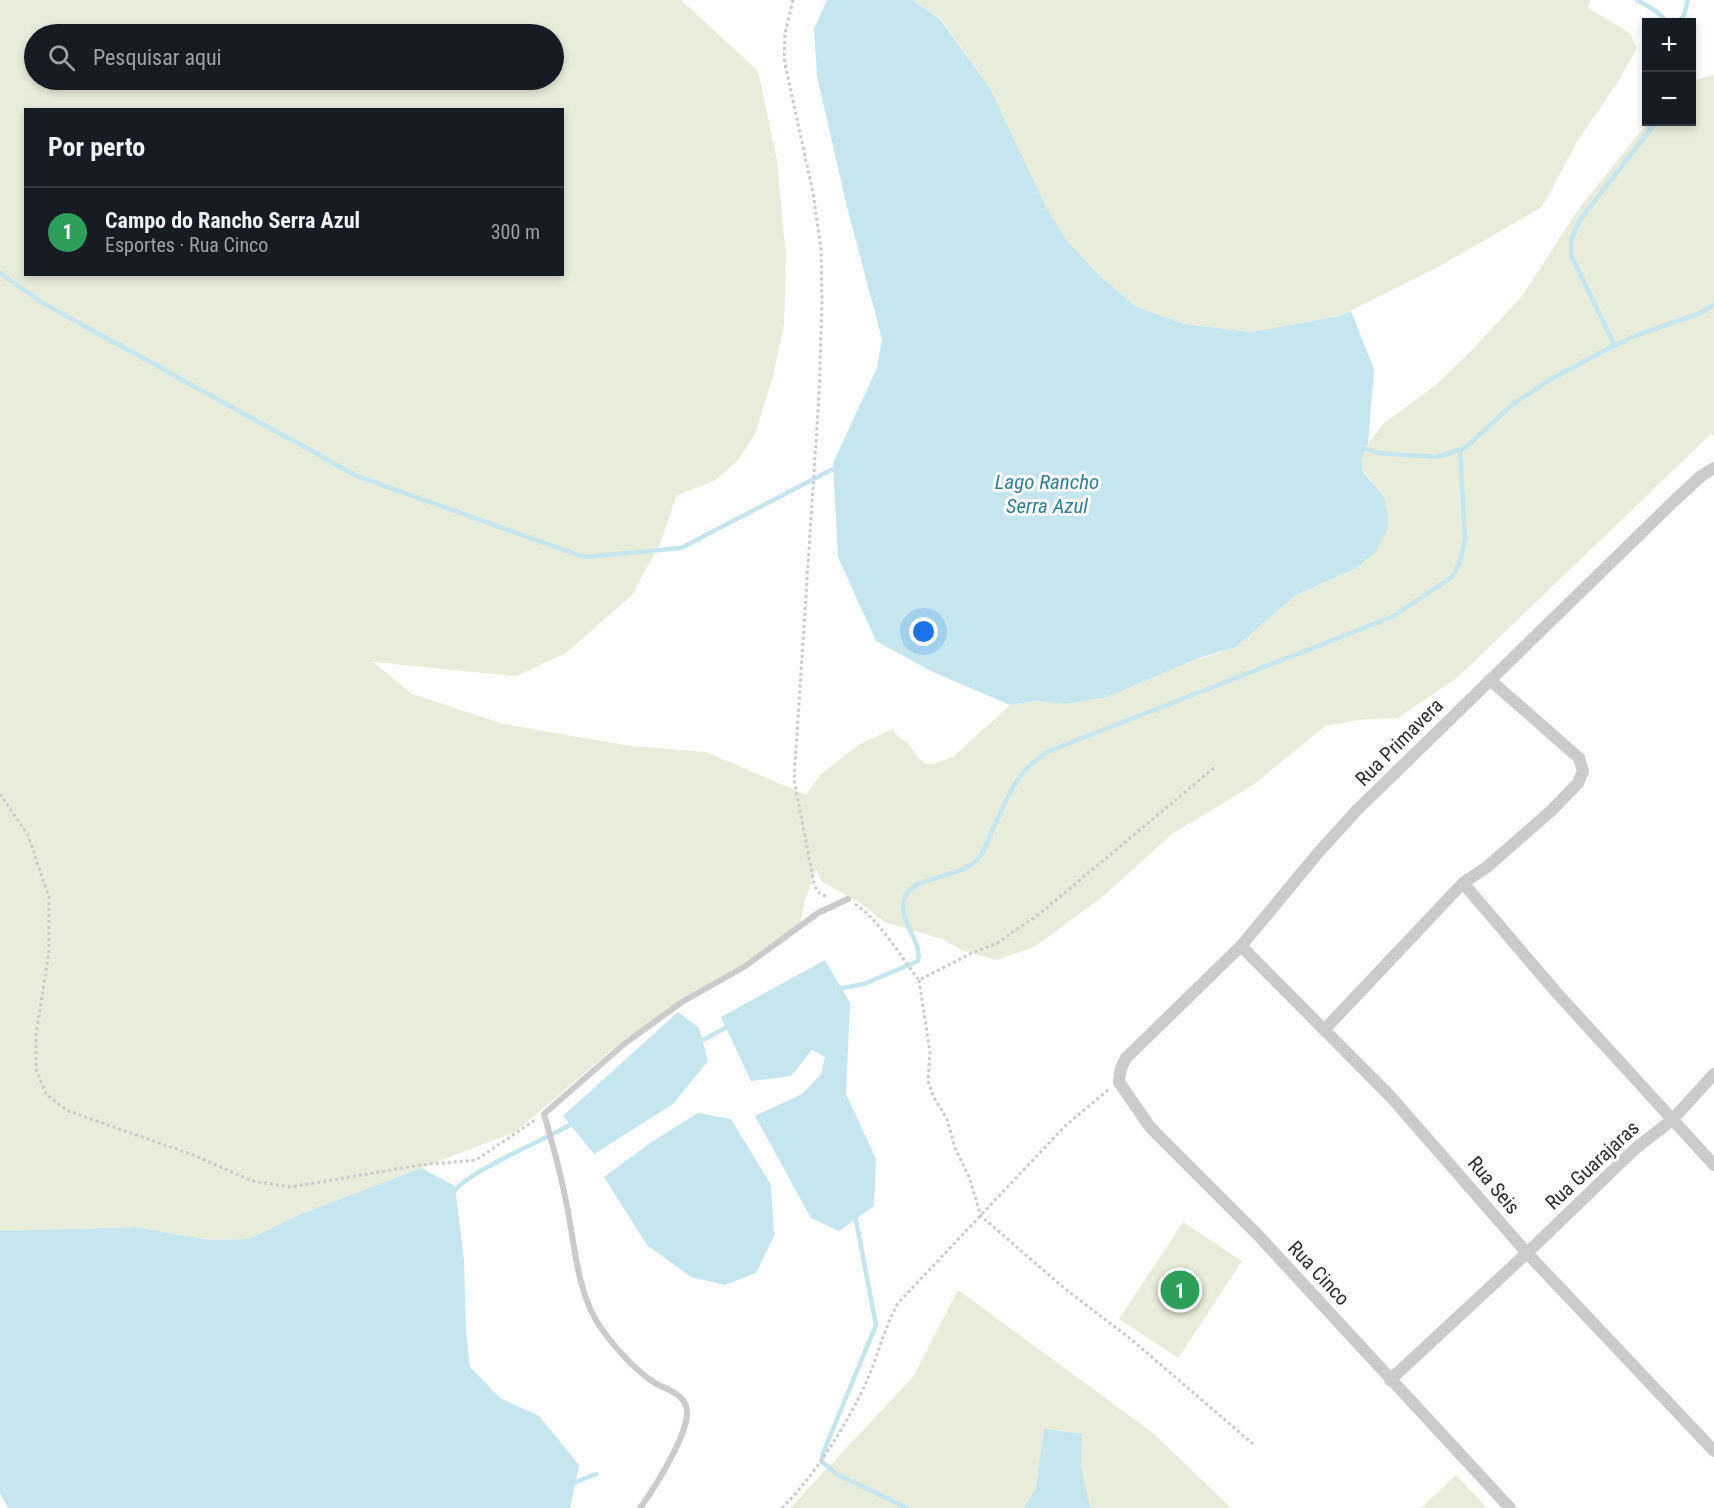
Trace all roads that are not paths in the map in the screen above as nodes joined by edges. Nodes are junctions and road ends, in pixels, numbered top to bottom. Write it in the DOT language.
graph roads {
  1 [pos="1714,468"];
  2 [pos="1490,680"];
  3 [pos="1463,883"];
  4 [pos="848,899"];
  5 [pos="1241,946"];
  6 [pos="1325,1029"];
  7 [pos="1714,1074"];
  8 [pos="1119,1082"];
  9 [pos="1672,1120"];
  10 [pos="1714,1165"];
  11 [pos="1527,1253"];
  12 [pos="1390,1380"];
  13 [pos="1714,1451"];
  14 [pos="640,1508"];
  15 [pos="1510,1508"];
  1 -- 2 [label="street, Rua Primavera"];
  2 -- 3 [label="street"];
  2 -- 5 [label="street, Rua Primavera"];
  3 -- 6 [label="street"];
  3 -- 9 [label="street"];
  4 -- 14 [label="lane"];
  5 -- 6 [label="street, Rua Seis"];
  5 -- 8 [label="street, Rua Primavera"];
  6 -- 11 [label="street, Rua Seis"];
  7 -- 9 [label="street, Rua Guarajaras"];
  8 -- 12 [label="street, Rua Cinco"];
  9 -- 10 [label="street"];
  9 -- 11 [label="street, Rua Guarajaras"];
  11 -- 12 [label="street, Rua Guarajaras"];
  11 -- 13 [label="street, Rua Seis"];
  12 -- 15 [label="street, Rua Cinco"];
}
